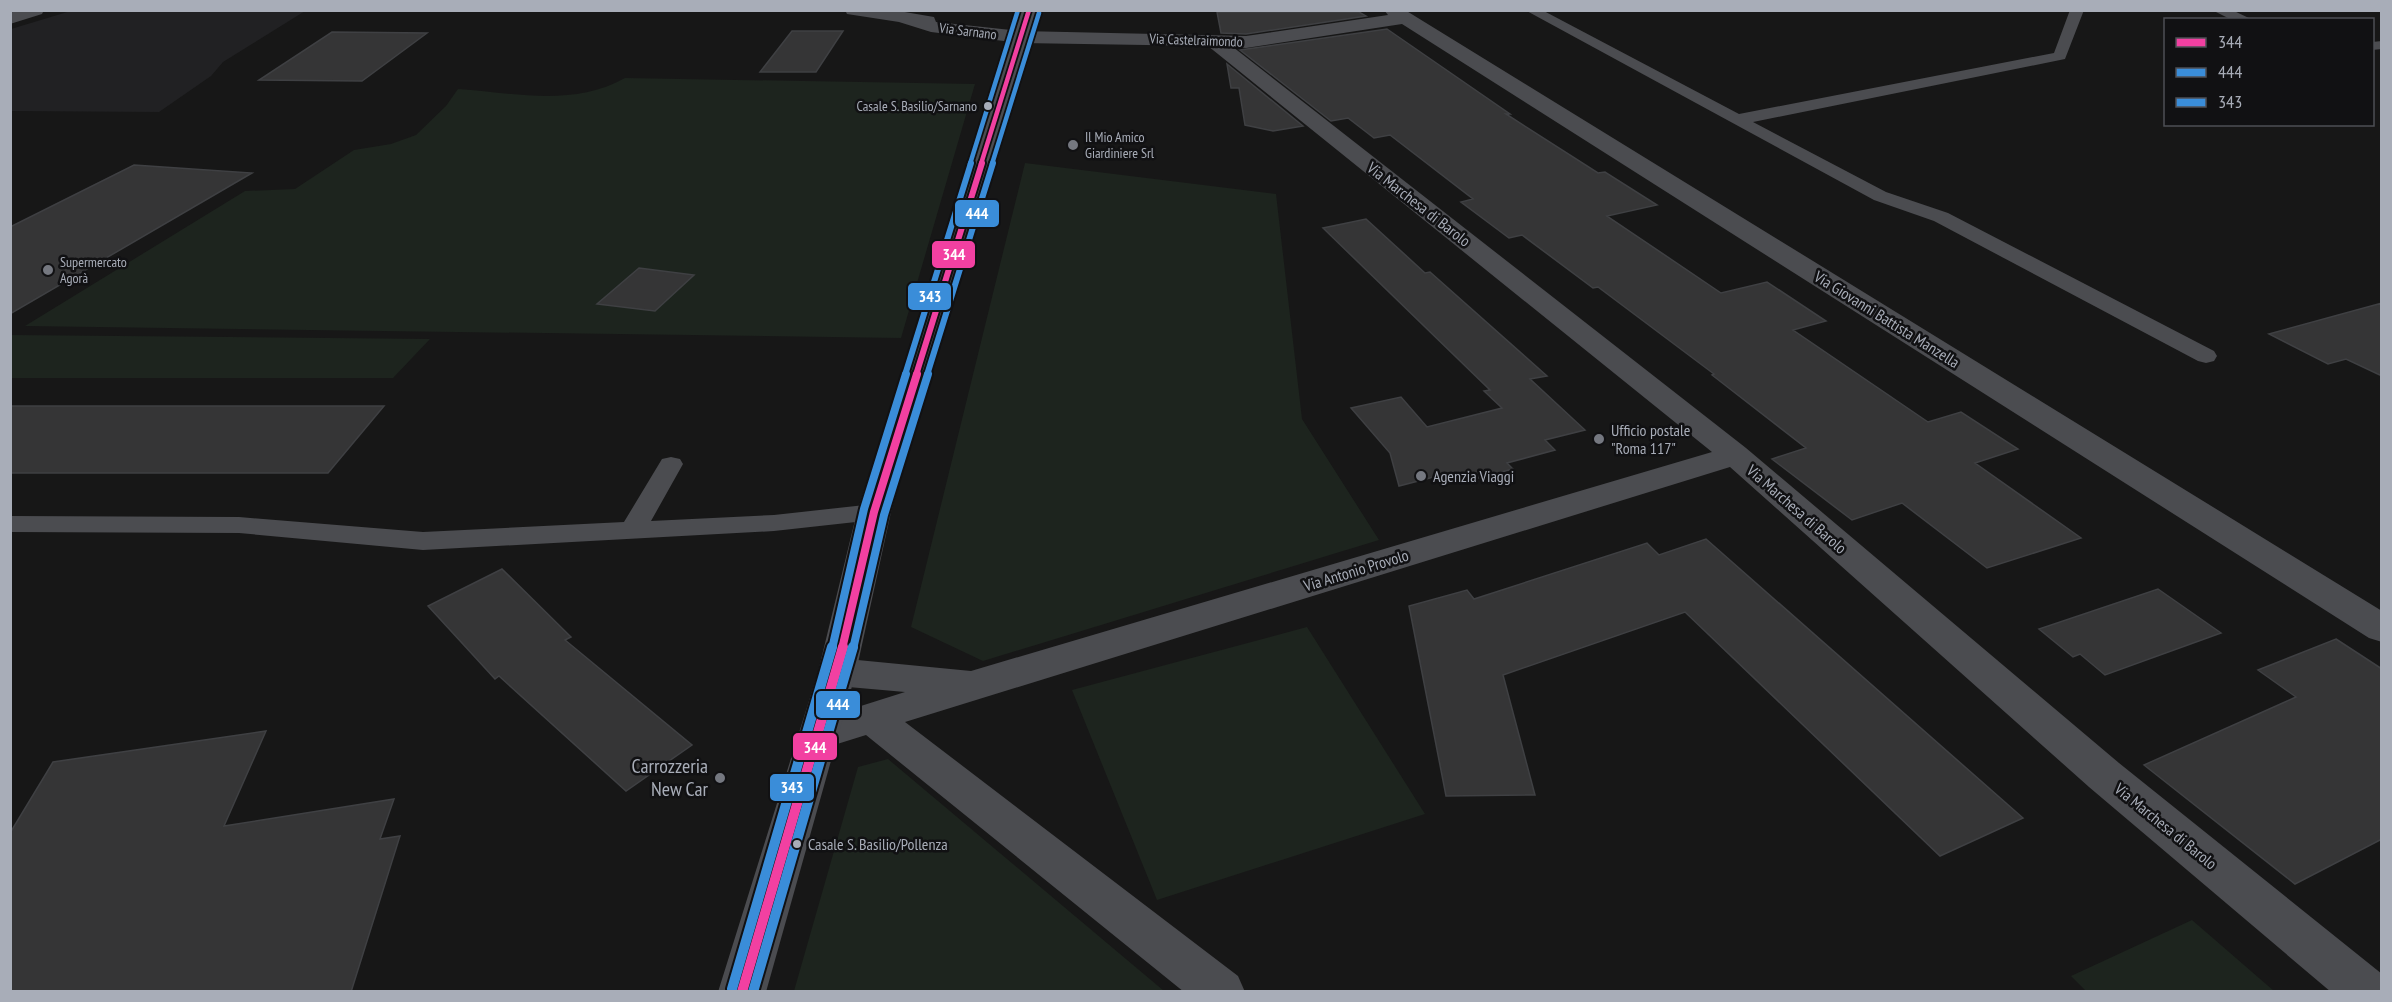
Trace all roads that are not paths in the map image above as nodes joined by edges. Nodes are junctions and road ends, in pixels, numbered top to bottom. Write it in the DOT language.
graph roads {
  1 [pos="36,10"];
  2 [pos="854,10"];
  3 [pos="1531,10"];
  4 [pos="2077,10"];
  5 [pos="2218,10"];
  6 [pos="1398,14"];
  7 [pos="2240,18"];
  8 [pos="10,19"];
  9 [pos="1025,24"];
  10 [pos="1215,42"];
  11 [pos="1736,120"];
  12 [pos="2206,356"];
  13 [pos="1735,455"];
  14 [pos="671,464"];
  15 [pos="874,512"];
  16 [pos="10,524"];
  17 [pos="633,530"];
  18 [pos="2382,629"];
  19 [pos="837,672"];
  20 [pos="976,684"];
  21 [pos="873,718"];
  22 [pos="818,735"];
  23 [pos="742,992"];
  24 [pos="1221,992"];
  25 [pos="2367,992"];
  1 -- 8 [label="street"];
  2 -- 9 [label="street, Via Sarnano"];
  3 -- 11 [label="lane"];
  4 -- 11 [label="lane"];
  5 -- 7 [label="lane"];
  6 -- 10 [label="street, Via Castelraimondo"];
  6 -- 18 [label="street, Via Giovanni Battista Manzella"];
  9 -- 10 [label="street, Via Castelraimondo"];
  9 -- 15 [label="street"];
  10 -- 13 [label="street, Via Marchesa di Barolo"];
  11 -- 12 [label="lane"];
  13 -- 20 [label="street, Via Antonio Provolo"];
  13 -- 25 [label="street, Via Marchesa di Barolo"];
  14 -- 17 [label="lane"];
  15 -- 17 [label="lane"];
  15 -- 19 [label="street"];
  16 -- 17 [label="lane"];
  19 -- 20 [label="street, Via Antonio Provolo"];
  19 -- 22 [label="street"];
  20 -- 21 [label="street, Via Antonio Provolo"];
  21 -- 22 [label="street, Via Antonio Provolo"];
  21 -- 24 [label="street"];
  22 -- 23 [label="street"];
}
